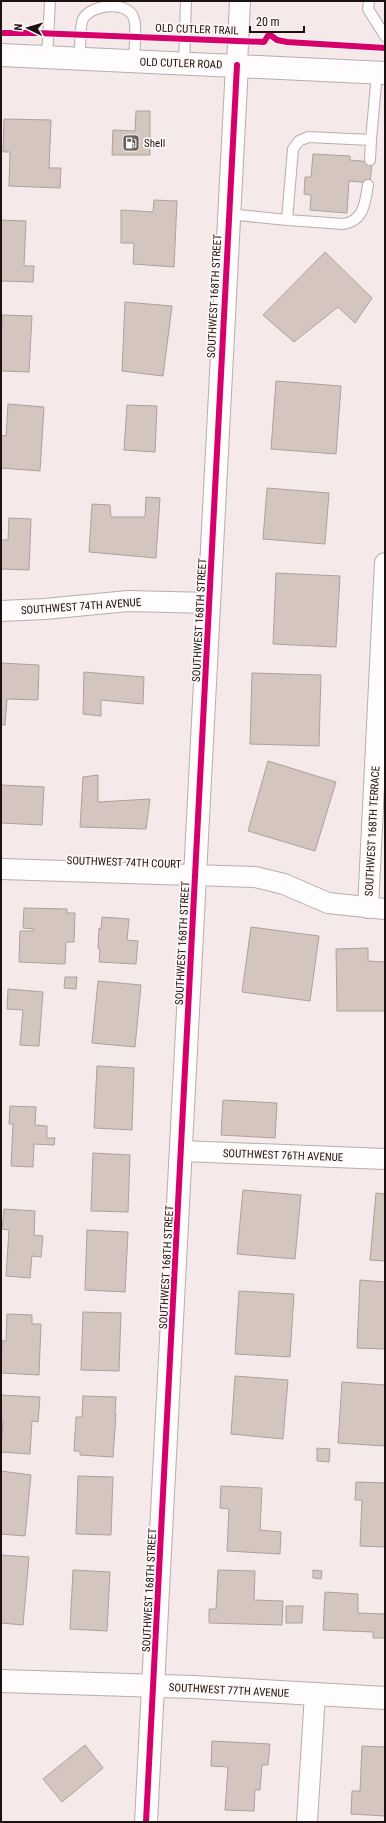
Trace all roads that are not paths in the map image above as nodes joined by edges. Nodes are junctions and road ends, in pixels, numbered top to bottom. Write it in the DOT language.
graph roads {
  1 [pos="50,1"];
  2 [pos="186,1"];
  3 [pos="240,1"];
  4 [pos="369,1"];
  5 [pos="385,36"];
  6 [pos="1,55"];
  7 [pos="46,57"];
  8 [pos="80,59"];
  9 [pos="134,62"];
  10 [pos="184,64"];
  11 [pos="237,66"];
  12 [pos="381,73"];
  13 [pos="371,140"];
  14 [pos="370,160"];
  15 [pos="368,185"];
  16 [pos="228,214"];
  17 [pos="288,220"];
  18 [pos="385,563"];
  19 [pos="210,603"];
  20 [pos="1,611"];
  21 [pos="1,869"];
  22 [pos="196,874"];
  23 [pos="376,908"];
  24 [pos="182,1151"];
  25 [pos="385,1159"];
  26 [pos="1,1681"];
  27 [pos="154,1686"];
  28 [pos="315,1694"];
  29 [pos="385,1698"];
  30 [pos="146,1822"];
  31 [pos="307,1822"];
  1 -- 7 [label="lane"];
  2 -- 10 [label="lane"];
  3 -- 11 [label="street, SOUTHWEST 168TH STREET"];
  4 -- 5 [label="lane"];
  6 -- 7 [label="street, OLD CUTLER ROAD"];
  7 -- 8 [label="street, OLD CUTLER ROAD"];
  8 -- 9 [label="street, OLD CUTLER ROAD"];
  8 -- 9 [label="lane"];
  9 -- 10 [label="street, OLD CUTLER ROAD"];
  10 -- 11 [label="street, OLD CUTLER ROAD"];
  11 -- 12 [label="street, OLD CUTLER ROAD"];
  11 -- 16 [label="street, SOUTHWEST 168TH STREET"];
  12 -- 13 [label="lane"];
  13 -- 14 [label="lane"];
  13 -- 17 [label="lane"];
  15 -- 17 [label="lane"];
  16 -- 17 [label="lane"];
  16 -- 19 [label="street, SOUTHWEST 168TH STREET"];
  18 -- 23 [label="street, SOUTHWEST 168TH TERRACE"];
  19 -- 20 [label="street, SOUTHWEST 74TH AVENUE"];
  19 -- 22 [label="street, SOUTHWEST 168TH STREET"];
  21 -- 22 [label="street, SOUTHWEST 74TH COURT"];
  22 -- 23 [label="street, SOUTHWEST 74TH COURT"];
  22 -- 24 [label="street, SOUTHWEST 168TH STREET"];
  24 -- 25 [label="street, SOUTHWEST 76TH AVENUE"];
  24 -- 27 [label="street, SOUTHWEST 168TH STREET"];
  26 -- 27 [label="street, SOUTHWEST 77TH AVENUE"];
  27 -- 28 [label="street, SOUTHWEST 77TH AVENUE"];
  27 -- 30 [label="street, SOUTHWEST 168TH STREET"];
  28 -- 29 [label="street, SOUTHWEST 77TH AVENUE"];
  28 -- 31 [label="street"];
}
